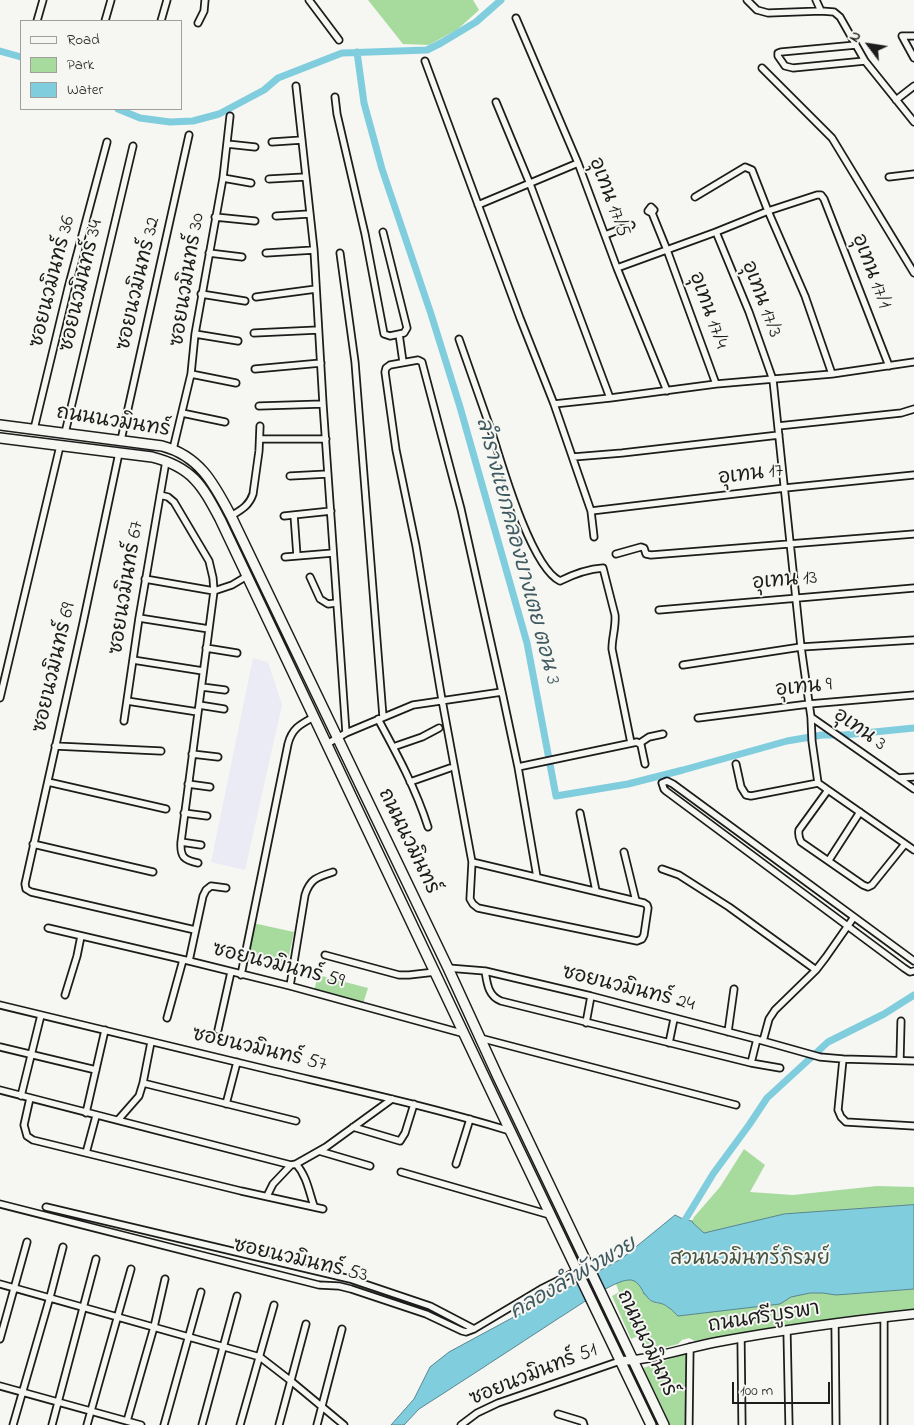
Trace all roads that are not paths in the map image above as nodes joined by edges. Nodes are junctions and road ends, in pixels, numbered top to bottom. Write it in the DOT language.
graph roads {
  1 [pos="43,0"];
  2 [pos="112,0"];
  3 [pos="168,0"];
  4 [pos="205,0"];
  5 [pos="309,0"];
  6 [pos="747,0"];
  7 [pos="816,0"];
  8 [pos="821,11"];
  9 [pos="516,18"];
  10 [pos="37,20"];
  11 [pos="105,20"];
  12 [pos="161,20"];
  13 [pos="198,23"];
  14 [pos="914,36"];
  15 [pos="339,40"];
  16 [pos="856,45"];
  17 [pos="914,58"];
  18 [pos="426,61"];
  19 [pos="865,62"];
  20 [pos="762,68"];
  21 [pos="296,86"];
  22 [pos="914,86"];
  23 [pos="335,97"];
  24 [pos="896,100"];
  25 [pos="496,102"];
  26 [pos="230,116"];
  27 [pos="914,122"];
  28 [pos="189,135"];
  29 [pos="302,140"];
  30 [pos="107,142"];
  31 [pos="272,142"];
  32 [pos="227,144"];
  33 [pos="133,146"];
  34 [pos="255,147"];
  35 [pos="578,163"];
  36 [pos="914,174"];
  37 [pos="305,177"];
  38 [pos="223,178"];
  39 [pos="889,178"];
  40 [pos="269,179"];
  41 [pos="251,183"];
  42 [pos="530,184"];
  43 [pos="695,197"];
  44 [pos="478,205"];
  45 [pos="768,211"];
  46 [pos="652,213"];
  47 [pos="309,214"];
  48 [pos="276,216"];
  49 [pos="215,217"];
  50 [pos="255,221"];
  51 [pos="631,225"];
  52 [pos="383,232"];
  53 [pos="716,232"];
  54 [pos="605,235"];
  55 [pos="314,250"];
  56 [pos="667,250"];
  57 [pos="209,253"];
  58 [pos="266,253"];
  59 [pos="340,253"];
  60 [pos="242,257"];
  61 [pos="617,268"];
  62 [pos="914,273"];
  63 [pos="316,289"];
  64 [pos="201,294"];
  65 [pos="256,297"];
  66 [pos="245,301"];
  67 [pos="318,330"];
  68 [pos="254,333"];
  69 [pos="195,334"];
  70 [pos="398,334"];
  71 [pos="459,339"];
  72 [pos="238,341"];
  73 [pos="403,362"];
  74 [pos="914,362"];
  75 [pos="321,363"];
  76 [pos="889,366"];
  77 [pos="255,369"];
  78 [pos="191,374"];
  79 [pos="832,374"];
  80 [pos="773,380"];
  81 [pos="236,383"];
  82 [pos="716,384"];
  83 [pos="667,391"];
  84 [pos="610,398"];
  85 [pos="323,404"];
  86 [pos="554,404"];
  87 [pos="259,406"];
  88 [pos="914,409"];
  89 [pos="182,413"];
  90 [pos="224,422"];
  91 [pos="0,426"];
  92 [pos="260,426"];
  93 [pos="778,426"];
  94 [pos="34,430"];
  95 [pos="65,433"];
  96 [pos="779,435"];
  97 [pos="0,438"];
  98 [pos="260,439"];
  99 [pos="326,439"];
  100 [pos="121,440"];
  101 [pos="60,446"];
  102 [pos="173,449"];
  103 [pos="119,453"];
  104 [pos="573,457"];
  105 [pos="166,461"];
  106 [pos="328,474"];
  107 [pos="914,475"];
  108 [pos="290,476"];
  109 [pos="785,488"];
  110 [pos="160,495"];
  111 [pos="331,511"];
  112 [pos="591,511"];
  113 [pos="294,515"];
  114 [pos="231,516"];
  115 [pos="284,516"];
  116 [pos="914,534"];
  117 [pos="594,536"];
  118 [pos="791,544"];
  119 [pos="333,553"];
  120 [pos="616,554"];
  121 [pos="297,556"];
  122 [pos="285,557"];
  123 [pos="247,576"];
  124 [pos="310,577"];
  125 [pos="145,579"];
  126 [pos="914,588"];
  127 [pos="214,590"];
  128 [pos="796,597"];
  129 [pos="336,603"];
  130 [pos="659,610"];
  131 [pos="139,618"];
  132 [pos="209,629"];
  133 [pos="914,640"];
  134 [pos="801,647"];
  135 [pos="206,648"];
  136 [pos="237,653"];
  137 [pos="133,660"];
  138 [pos="683,665"];
  139 [pos="203,671"];
  140 [pos="202,687"];
  141 [pos="225,690"];
  142 [pos="502,692"];
  143 [pos="914,695"];
  144 [pos="0,698"];
  145 [pos="442,700"];
  146 [pos="127,701"];
  147 [pos="809,704"];
  148 [pos="199,705"];
  149 [pos="224,709"];
  150 [pos="198,712"];
  151 [pos="811,717"];
  152 [pos="314,718"];
  153 [pos="381,718"];
  154 [pos="698,718"];
  155 [pos="124,721"];
  156 [pos="439,728"];
  157 [pos="663,734"];
  158 [pos="342,736"];
  159 [pos="630,743"];
  160 [pos="640,743"];
  161 [pos="327,744"];
  162 [pos="55,746"];
  163 [pos="393,748"];
  164 [pos="161,751"];
  165 [pos="192,754"];
  166 [pos="218,757"];
  167 [pos="645,764"];
  168 [pos="736,764"];
  169 [pos="518,767"];
  170 [pos="450,768"];
  171 [pos="914,777"];
  172 [pos="898,778"];
  173 [pos="48,782"];
  174 [pos="410,782"];
  175 [pos="818,783"];
  176 [pos="188,784"];
  177 [pos="210,787"];
  178 [pos="914,789"];
  179 [pos="828,790"];
  180 [pos="166,809"];
  181 [pos="860,812"];
  182 [pos="184,813"];
  183 [pos="580,813"];
  184 [pos="207,816"];
  185 [pos="428,827"];
  186 [pos="181,842"];
  187 [pos="33,844"];
  188 [pos="905,844"];
  189 [pos="201,845"];
  190 [pos="914,850"];
  191 [pos="624,852"];
  192 [pos="828,860"];
  193 [pos="472,862"];
  194 [pos="198,863"];
  195 [pos="662,869"];
  196 [pos="153,872"];
  197 [pos="333,872"];
  198 [pos="537,877"];
  199 [pos="226,888"];
  200 [pos="596,891"];
  201 [pos="636,901"];
  202 [pos="854,917"];
  203 [pos="847,926"];
  204 [pos="48,928"];
  205 [pos="196,930"];
  206 [pos="81,936"];
  207 [pos="325,955"];
  208 [pos="186,960"];
  209 [pos="914,961"];
  210 [pos="448,968"];
  211 [pos="816,970"];
  212 [pos="485,971"];
  213 [pos="914,971"];
  214 [pos="231,972"];
  215 [pos="435,972"];
  216 [pos="241,975"];
  217 [pos="290,986"];
  218 [pos="734,989"];
  219 [pos="65,995"];
  220 [pos="591,996"];
  221 [pos="0,1005"];
  222 [pos="42,1015"];
  223 [pos="167,1018"];
  224 [pos="674,1018"];
  225 [pos="901,1021"];
  226 [pos="586,1023"];
  227 [pos="105,1030"];
  228 [pos="218,1030"];
  229 [pos="728,1032"];
  230 [pos="465,1034"];
  231 [pos="480,1038"];
  232 [pos="760,1040"];
  233 [pos="151,1042"];
  234 [pos="669,1043"];
  235 [pos="0,1047"];
  236 [pos="32,1055"];
  237 [pos="843,1059"];
  238 [pos="900,1060"];
  239 [pos="914,1061"];
  240 [pos="237,1062"];
  241 [pos="750,1063"];
  242 [pos="780,1068"];
  243 [pos="96,1070"];
  244 [pos="143,1084"];
  245 [pos="0,1090"];
  246 [pos="21,1096"];
  247 [pos="30,1098"];
  248 [pos="392,1099"];
  249 [pos="226,1104"];
  250 [pos="414,1104"];
  251 [pos="736,1106"];
  252 [pos="86,1113"];
  253 [pos="96,1116"];
  254 [pos="470,1119"];
  255 [pos="118,1120"];
  256 [pos="296,1121"];
  257 [pos="914,1126"];
  258 [pos="354,1127"];
  259 [pos="510,1131"];
  260 [pos="319,1151"];
  261 [pos="86,1153"];
  262 [pos="294,1164"];
  263 [pos="456,1164"];
  264 [pos="370,1166"];
  265 [pos="401,1172"];
  266 [pos="267,1196"];
  267 [pos="0,1204"];
  268 [pos="314,1206"];
  269 [pos="46,1207"];
  270 [pos="323,1208"];
  271 [pos="551,1216"];
  272 [pos="27,1242"];
  273 [pos="62,1247"];
  274 [pos="96,1259"];
  275 [pos="131,1269"];
  276 [pos="579,1275"];
  277 [pos="165,1280"];
  278 [pos="0,1284"];
  279 [pos="14,1288"];
  280 [pos="201,1292"];
  281 [pos="237,1296"];
  282 [pos="50,1297"];
  283 [pos="274,1305"];
  284 [pos="84,1307"];
  285 [pos="914,1314"];
  286 [pos="118,1317"];
  287 [pos="884,1317"];
  288 [pos="306,1324"];
  289 [pos="835,1324"];
  290 [pos="154,1327"];
  291 [pos="342,1329"];
  292 [pos="474,1329"];
  293 [pos="787,1331"];
  294 [pos="189,1337"];
  295 [pos="741,1338"];
  296 [pos="0,1339"];
  297 [pos="224,1347"];
  298 [pos="690,1347"];
  299 [pos="260,1358"];
  300 [pos="633,1360"];
  301 [pos="620,1361"];
  302 [pos="291,1380"];
  303 [pos="0,1386"];
  304 [pos="22,1393"];
  305 [pos="57,1402"];
  306 [pos="322,1406"];
  307 [pos="91,1412"];
  308 [pos="558,1414"];
  309 [pos="129,1423"];
  310 [pos="13,1425"];
  311 [pos="52,1425"];
  312 [pos="87,1425"];
  313 [pos="141,1425"];
  314 [pos="164,1425"];
  315 [pos="202,1425"];
  316 [pos="240,1425"];
  317 [pos="279,1425"];
  318 [pos="317,1425"];
  319 [pos="344,1425"];
  320 [pos="462,1425"];
  321 [pos="584,1425"];
  322 [pos="651,1425"];
  323 [pos="664,1425"];
  324 [pos="689,1425"];
  325 [pos="742,1425"];
  326 [pos="790,1425"];
  327 [pos="836,1425"];
  328 [pos="884,1425"];
  1 -- 10 [label="street"];
  2 -- 11 [label="street"];
  3 -- 12 [label="street"];
  4 -- 13 [label="street"];
  5 -- 15 [label="street"];
  6 -- 8 [label="street"];
  7 -- 8 [label="street"];
  8 -- 16 [label="street"];
  9 -- 35 [label="street, อุเทน 17/5"];
  14 -- 17 [label="street"];
  16 -- 19 [label="street"];
  16 -- 19 [label="street"];
  18 -- 44 [label="street"];
  19 -- 24 [label="street"];
  20 -- 62 [label="street"];
  21 -- 29 [label="street"];
  22 -- 24 [label="street"];
  23 -- 70 [label="street"];
  24 -- 27 [label="street"];
  25 -- 42 [label="street"];
  26 -- 32 [label="street, ซอยนวมินทร์ 30"];
  28 -- 100 [label="street, ซอยนวมินทร์ 32"];
  29 -- 31 [label="street"];
  29 -- 37 [label="street"];
  30 -- 94 [label="street, ซอยนวมินทร์ 36"];
  32 -- 34 [label="street"];
  32 -- 38 [label="street, ซอยนวมินทร์ 30"];
  33 -- 95 [label="street, ซอยนวมินทร์ 34"];
  35 -- 42 [label="street"];
  35 -- 54 [label="street, อุเทน 17/5"];
  36 -- 39 [label="street"];
  37 -- 40 [label="street"];
  37 -- 47 [label="street"];
  38 -- 41 [label="street"];
  38 -- 49 [label="street, ซอยนวมินทร์ 30"];
  42 -- 44 [label="street"];
  42 -- 84 [label="street"];
  43 -- 45 [label="street"];
  44 -- 86 [label="street"];
  45 -- 53 [label="street"];
  45 -- 76 [label="street, อุเทน 17/1"];
  45 -- 79 [label="street"];
  46 -- 56 [label="street, อุเทน 17/4"];
  47 -- 48 [label="street"];
  47 -- 55 [label="street"];
  49 -- 50 [label="street"];
  49 -- 57 [label="street, ซอยนวมินทร์ 30"];
  51 -- 54 [label="street"];
  52 -- 70 [label="street"];
  53 -- 56 [label="street"];
  53 -- 80 [label="street, อุเทน 17/3"];
  54 -- 61 [label="street, อุเทน 17/5"];
  55 -- 58 [label="street"];
  55 -- 63 [label="street"];
  56 -- 61 [label="street"];
  56 -- 82 [label="street, อุเทน 17/4"];
  57 -- 60 [label="street"];
  57 -- 64 [label="street, ซอยนวมินทร์ 30"];
  59 -- 153 [label="street"];
  61 -- 83 [label="street, อุเทน 17/5"];
  63 -- 65 [label="street"];
  63 -- 67 [label="street"];
  64 -- 66 [label="street"];
  64 -- 69 [label="street, ซอยนวมินทร์ 30"];
  67 -- 68 [label="street"];
  67 -- 75 [label="street"];
  69 -- 72 [label="street"];
  69 -- 78 [label="street, ซอยนวมินทร์ 30"];
  70 -- 73 [label="street"];
  71 -- 159 [label="street"];
  73 -- 142 [label="street"];
  73 -- 145 [label="street"];
  74 -- 76 [label="street"];
  75 -- 77 [label="street"];
  75 -- 85 [label="street"];
  76 -- 79 [label="street"];
  78 -- 81 [label="street"];
  78 -- 89 [label="street, ซอยนวมินทร์ 30"];
  79 -- 80 [label="street"];
  80 -- 82 [label="street"];
  80 -- 93 [label="street, อุเทน 17/3"];
  82 -- 83 [label="street"];
  83 -- 84 [label="street"];
  84 -- 86 [label="street"];
  85 -- 87 [label="street"];
  85 -- 99 [label="street"];
  86 -- 104 [label="street"];
  88 -- 93 [label="street"];
  89 -- 90 [label="street"];
  89 -- 102 [label="street, ซอยนวมินทร์ 30"];
  91 -- 94 [label="main road, ถนนนวมินทร์"];
  92 -- 98 [label="street"];
  93 -- 96 [label="street, อุเทน 17/3"];
  94 -- 95 [label="main road, ถนนนวมินทร์"];
  95 -- 100 [label="main road, ถนนนวมินทร์"];
  96 -- 104 [label="street"];
  96 -- 109 [label="street, อุเทน 17/3"];
  97 -- 101 [label="main road, ถนนนวมินทร์"];
  98 -- 99 [label="street"];
  98 -- 114 [label="street"];
  99 -- 106 [label="street"];
  100 -- 102 [label="main road, ถนนนวมินทร์"];
  101 -- 103 [label="main road, ถนนนวมินทร์"];
  101 -- 144 [label="street"];
  102 -- 114 [label="main road, ถนนนวมินทร์"];
  103 -- 105 [label="main road, ถนนนวมินทร์"];
  103 -- 162 [label="street, ซอยนวมินทร์ 69"];
  104 -- 112 [label="street"];
  105 -- 110 [label="street, ซอยนวมินทร์ 67"];
  105 -- 123 [label="main road, ถนนนวมินทร์"];
  106 -- 108 [label="street"];
  106 -- 111 [label="street"];
  107 -- 109 [label="street, อุเทน 17"];
  109 -- 112 [label="street, อุเทน 17"];
  109 -- 118 [label="street, อุเทน 17/3"];
  110 -- 125 [label="street, ซอยนวมินทร์ 67"];
  110 -- 127 [label="street"];
  111 -- 113 [label="street"];
  111 -- 119 [label="street"];
  112 -- 117 [label="street"];
  113 -- 115 [label="street"];
  113 -- 121 [label="street"];
  114 -- 158 [label="main road, ถนนนวมินทร์"];
  116 -- 118 [label="street"];
  118 -- 120 [label="street"];
  118 -- 128 [label="street, อุเทน 17/3"];
  119 -- 121 [label="street"];
  119 -- 129 [label="street"];
  121 -- 122 [label="street"];
  123 -- 127 [label="street"];
  123 -- 152 [label="main road, ถนนนวมินทร์"];
  124 -- 129 [label="street"];
  125 -- 127 [label="street"];
  125 -- 131 [label="street, ซอยนวมินทร์ 67"];
  126 -- 128 [label="street, อุเทน 13"];
  127 -- 132 [label="street"];
  128 -- 130 [label="street, อุเทน 13"];
  128 -- 134 [label="street, อุเทน 17/3"];
  129 -- 158 [label="street"];
  131 -- 132 [label="street"];
  131 -- 137 [label="street, ซอยนวมินทร์ 67"];
  132 -- 135 [label="street"];
  133 -- 134 [label="street"];
  134 -- 138 [label="street"];
  134 -- 147 [label="street, อุเทน 17/3"];
  135 -- 136 [label="street"];
  135 -- 139 [label="street"];
  137 -- 139 [label="street"];
  137 -- 146 [label="street, ซอยนวมินทร์ 67"];
  139 -- 140 [label="street"];
  140 -- 141 [label="street"];
  140 -- 148 [label="street"];
  142 -- 145 [label="street"];
  142 -- 169 [label="street"];
  143 -- 147 [label="street, อุเทน 9"];
  145 -- 153 [label="street"];
  145 -- 193 [label="street"];
  146 -- 150 [label="street"];
  146 -- 155 [label="street, ซอยนวมินทร์ 67"];
  147 -- 151 [label="street, อุเทน 17/3"];
  147 -- 154 [label="street, อุเทน 9"];
  148 -- 149 [label="street"];
  148 -- 150 [label="street"];
  150 -- 165 [label="street"];
  151 -- 172 [label="street, อุเทน 3"];
  151 -- 175 [label="street, อุเทน 17/3"];
  152 -- 161 [label="main road, ถนนนวมินทร์"];
  152 -- 216 [label="street"];
  153 -- 158 [label="street"];
  153 -- 163 [label="street"];
  156 -- 163 [label="street"];
  157 -- 160 [label="street"];
  158 -- 161 [label="street"];
  158 -- 210 [label="main road, ถนนนวมินทร์"];
  159 -- 160 [label="street"];
  159 -- 169 [label="street"];
  160 -- 167 [label="street"];
  161 -- 215 [label="main road, ถนนนวมินทร์"];
  162 -- 164 [label="street"];
  162 -- 173 [label="street, ซอยนวมินทร์ 69"];
  163 -- 174 [label="street"];
  165 -- 166 [label="street"];
  165 -- 176 [label="street"];
  168 -- 175 [label="street"];
  169 -- 198 [label="street"];
  170 -- 174 [label="street"];
  171 -- 172 [label="street"];
  172 -- 178 [label="street, อุเทน 3"];
  173 -- 180 [label="street"];
  173 -- 187 [label="street, ซอยนวมินทร์ 69"];
  174 -- 185 [label="street"];
  175 -- 179 [label="street"];
  176 -- 177 [label="street"];
  176 -- 182 [label="street"];
  179 -- 181 [label="street"];
  179 -- 192 [label="street"];
  181 -- 188 [label="street"];
  181 -- 192 [label="street"];
  182 -- 184 [label="street"];
  182 -- 186 [label="street"];
  183 -- 200 [label="street"];
  186 -- 189 [label="street"];
  186 -- 194 [label="street"];
  187 -- 196 [label="street"];
  187 -- 205 [label="street, ซอยนวมินทร์ 69"];
  188 -- 190 [label="street"];
  188 -- 192 [label="street"];
  191 -- 201 [label="street"];
  193 -- 198 [label="street"];
  193 -- 201 [label="street"];
  195 -- 211 [label="street"];
  197 -- 217 [label="street"];
  198 -- 200 [label="street"];
  199 -- 205 [label="street"];
  200 -- 201 [label="street"];
  202 -- 203 [label="street"];
  202 -- 203 [label="street"];
  202 -- 209 [label="street"];
  203 -- 211 [label="street"];
  203 -- 213 [label="street"];
  204 -- 206 [label="street, ซอยนวมินทร์ 59"];
  205 -- 208 [label="street"];
  206 -- 208 [label="street, ซอยนวมินทร์ 59"];
  206 -- 219 [label="street"];
  207 -- 215 [label="street"];
  208 -- 214 [label="street, ซอยนวมินทร์ 59"];
  208 -- 223 [label="street"];
  210 -- 212 [label="street, ซอยนวมินทร์ 24"];
  210 -- 215 [label="main road"];
  210 -- 231 [label="main road, ถนนนวมินทร์"];
  211 -- 232 [label="street"];
  212 -- 220 [label="street, ซอยนวมินทร์ 24"];
  212 -- 226 [label="street"];
  214 -- 216 [label="street, ซอยนวมินทร์ 59"];
  214 -- 228 [label="street"];
  215 -- 230 [label="main road, ถนนนวมินทร์"];
  216 -- 217 [label="street, ซอยนวมินทร์ 59"];
  217 -- 230 [label="street, ซอยนวมินทร์ 59"];
  218 -- 229 [label="street"];
  220 -- 224 [label="street, ซอยนวมินทร์ 24"];
  220 -- 226 [label="street"];
  221 -- 222 [label="street, ซอยนวมินทร์ 57"];
  222 -- 227 [label="street, ซอยนวมินทร์ 57"];
  222 -- 236 [label="street"];
  224 -- 229 [label="street, ซอยนวมินทร์ 24"];
  224 -- 234 [label="street"];
  225 -- 238 [label="street"];
  226 -- 234 [label="street"];
  227 -- 233 [label="street, ซอยนวมินทร์ 57"];
  227 -- 243 [label="street"];
  229 -- 232 [label="street, ซอยนวมินทร์ 24"];
  230 -- 259 [label="main road, ถนนนวมินทร์"];
  231 -- 251 [label="street"];
  231 -- 300 [label="main road, ถนนนวมินทร์"];
  232 -- 237 [label="street, ซอยนวมินทร์ 24"];
  232 -- 241 [label="street"];
  233 -- 240 [label="street, ซอยนวมินทร์ 57"];
  233 -- 244 [label="street"];
  234 -- 241 [label="street"];
  235 -- 236 [label="street"];
  236 -- 243 [label="street"];
  236 -- 246 [label="street"];
  237 -- 238 [label="street, ซอยนวมินทร์ 24"];
  237 -- 257 [label="street"];
  238 -- 239 [label="street, ซอยนวมินทร์ 24"];
  240 -- 248 [label="street, ซอยนวมินทร์ 57"];
  240 -- 249 [label="street"];
  241 -- 242 [label="street"];
  243 -- 252 [label="street"];
  244 -- 249 [label="street"];
  244 -- 255 [label="street"];
  245 -- 246 [label="street"];
  246 -- 247 [label="street"];
  247 -- 252 [label="street"];
  247 -- 261 [label="street"];
  248 -- 250 [label="street, ซอยนวมินทร์ 57"];
  248 -- 258 [label="street"];
  249 -- 256 [label="street"];
  250 -- 254 [label="street, ซอยนวมินทร์ 57"];
  250 -- 258 [label="street"];
  252 -- 253 [label="street"];
  253 -- 255 [label="street"];
  253 -- 261 [label="street"];
  254 -- 259 [label="street, ซอยนวมินทร์ 57"];
  254 -- 263 [label="street"];
  255 -- 262 [label="street"];
  258 -- 260 [label="street"];
  259 -- 271 [label="main road, ถนนนวมินทร์"];
  260 -- 262 [label="street"];
  260 -- 264 [label="street"];
  261 -- 266 [label="street"];
  262 -- 266 [label="street"];
  262 -- 268 [label="street"];
  265 -- 271 [label="street"];
  266 -- 268 [label="street"];
  267 -- 292 [label="street, ซอยนวมินทร์ 53"];
  268 -- 270 [label="street"];
  269 -- 292 [label="street"];
  271 -- 276 [label="main road, ถนนนวมินทร์"];
  272 -- 279 [label="street"];
  273 -- 282 [label="street"];
  274 -- 284 [label="street"];
  275 -- 286 [label="street"];
  276 -- 292 [label="street"];
  276 -- 301 [label="main road, ถนนนวมินทร์"];
  277 -- 290 [label="street"];
  278 -- 279 [label="street"];
  279 -- 282 [label="street"];
  279 -- 296 [label="street"];
  280 -- 294 [label="street"];
  281 -- 297 [label="street"];
  282 -- 284 [label="street"];
  282 -- 304 [label="street"];
  283 -- 299 [label="street"];
  284 -- 286 [label="street"];
  284 -- 305 [label="street"];
  285 -- 287 [label="street, ถนนศรีบูรพา"];
  286 -- 290 [label="street"];
  286 -- 307 [label="street"];
  287 -- 289 [label="street, ถนนศรีบูรพา"];
  287 -- 328 [label="street"];
  288 -- 302 [label="street"];
  289 -- 293 [label="street, ถนนศรีบูรพา"];
  289 -- 327 [label="street"];
  290 -- 294 [label="street"];
  290 -- 309 [label="street"];
  291 -- 306 [label="street"];
  293 -- 295 [label="street, ถนนศรีบูรพา"];
  293 -- 326 [label="street"];
  294 -- 297 [label="street"];
  294 -- 314 [label="street"];
  295 -- 298 [label="street, ถนนศรีบูรพา"];
  295 -- 325 [label="street"];
  297 -- 299 [label="street"];
  297 -- 315 [label="street"];
  298 -- 300 [label="street, ถนนศรีบูรพา"];
  298 -- 324 [label="street"];
  299 -- 302 [label="street"];
  299 -- 316 [label="street"];
  300 -- 301 [label="street, ถนนศรีบูรพา"];
  300 -- 323 [label="main road, ถนนนวมินทร์"];
  301 -- 320 [label="street, ซอยนวมินทร์ 51"];
  301 -- 322 [label="main road, ถนนนวมินทร์"];
  302 -- 306 [label="street"];
  302 -- 317 [label="street"];
  303 -- 304 [label="street"];
  304 -- 305 [label="street"];
  304 -- 310 [label="street"];
  305 -- 307 [label="street"];
  305 -- 311 [label="street"];
  306 -- 318 [label="street"];
  306 -- 319 [label="street"];
  307 -- 309 [label="street"];
  307 -- 312 [label="street"];
  308 -- 321 [label="street"];
  309 -- 313 [label="street"];
}
